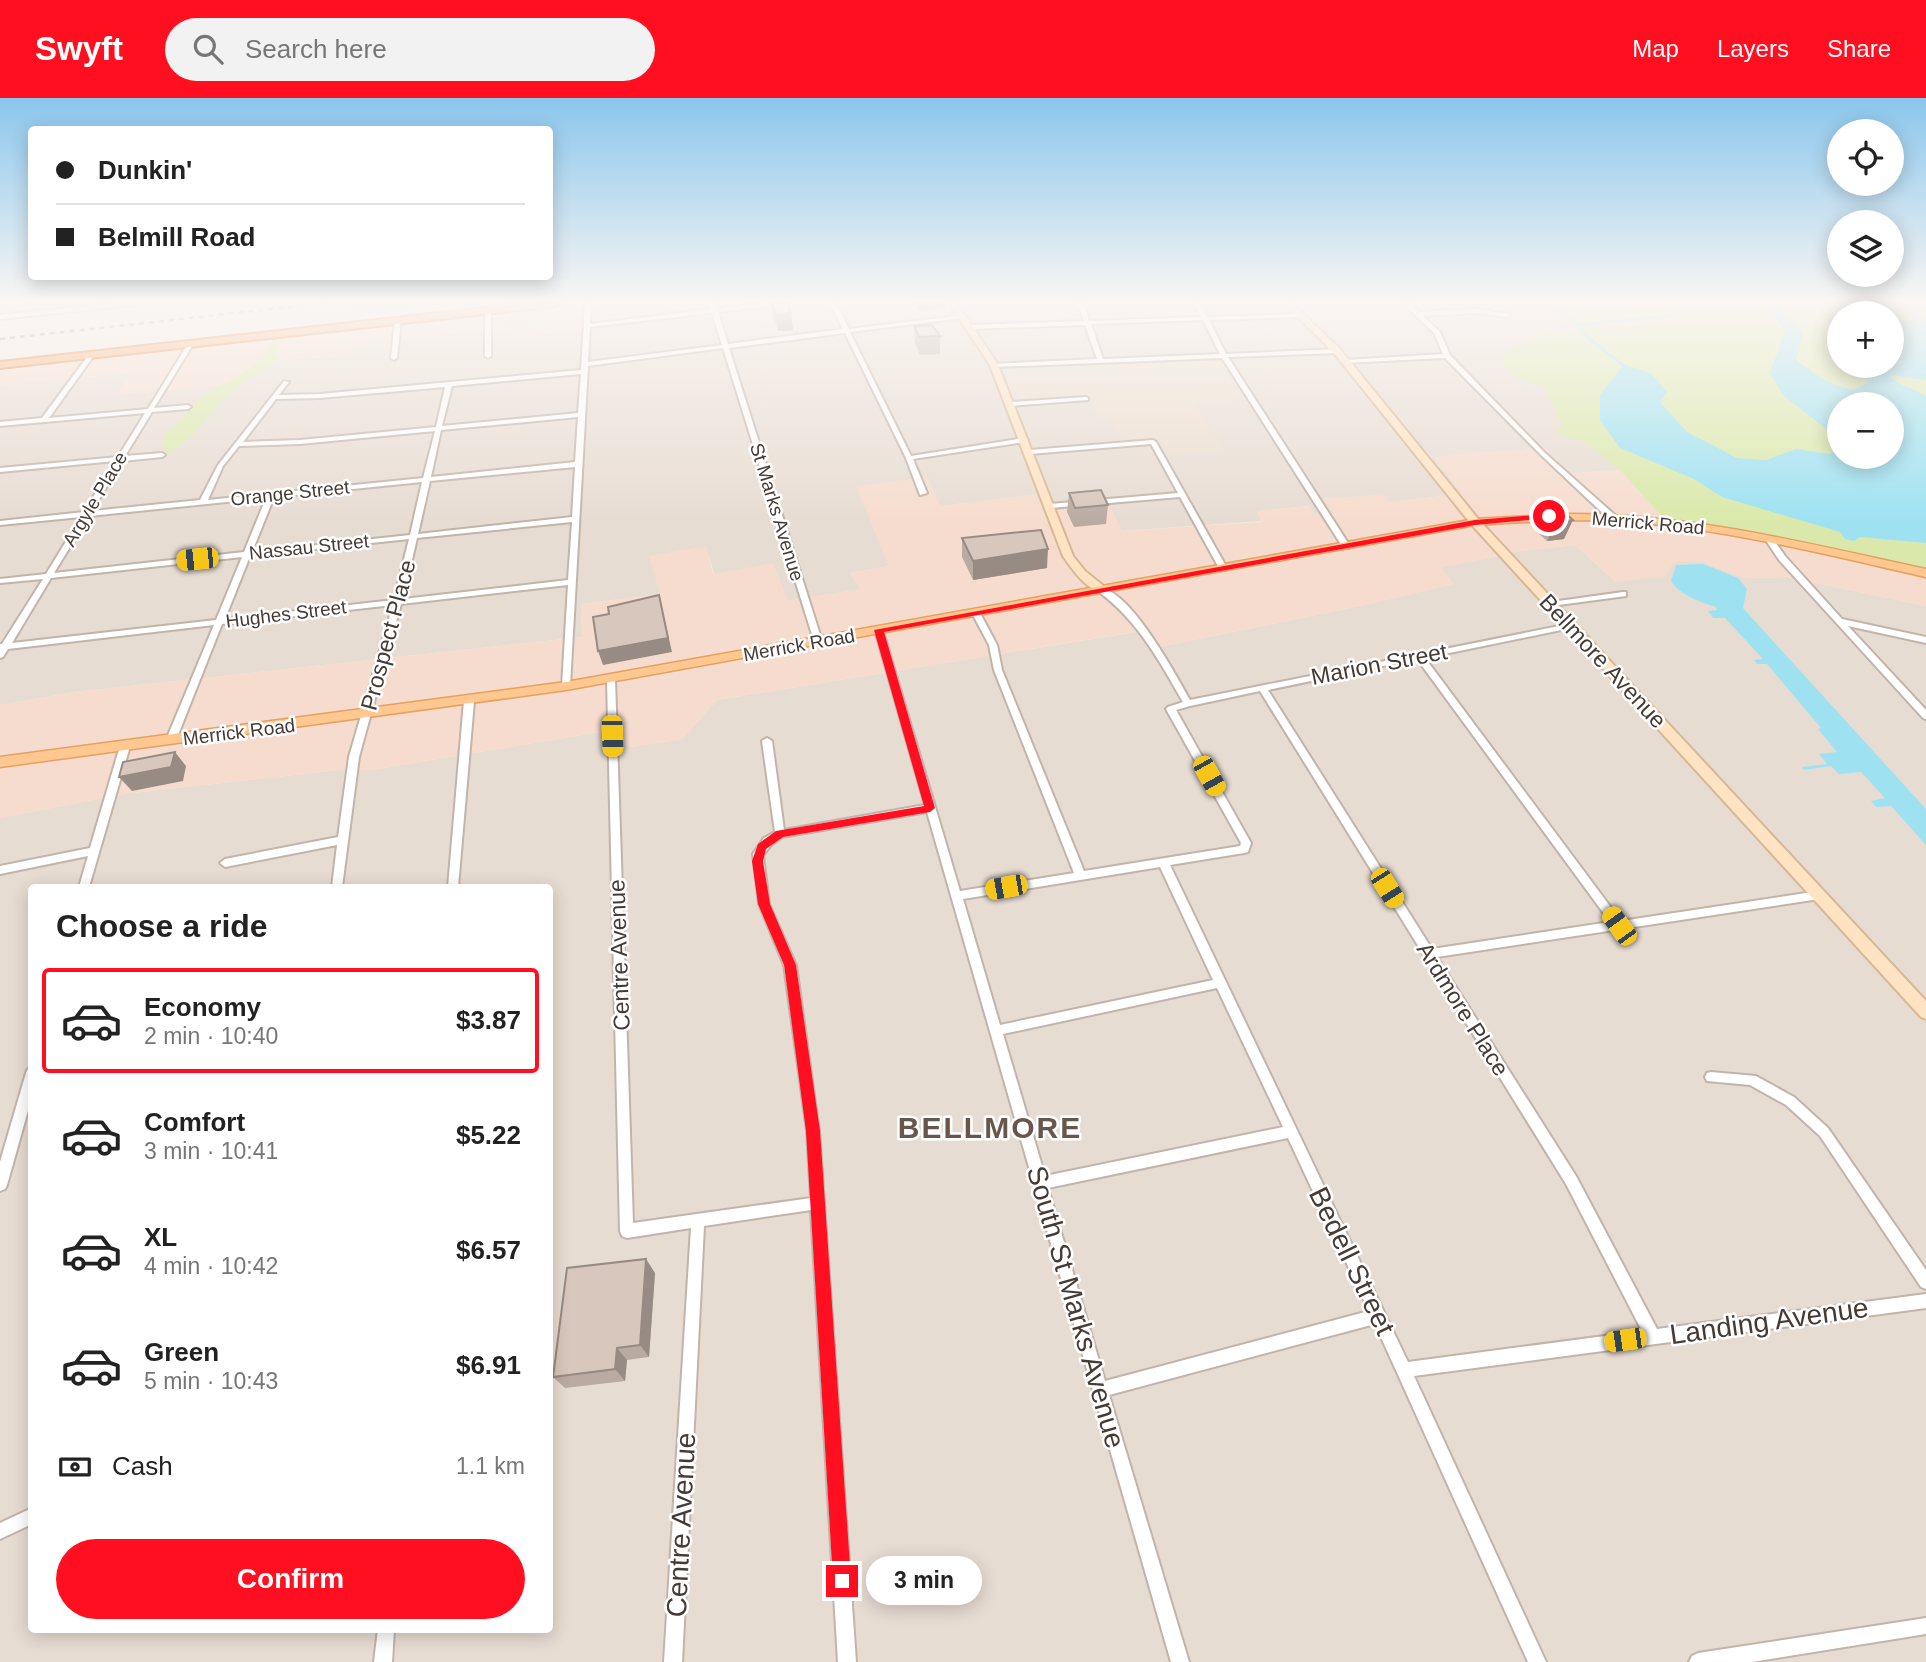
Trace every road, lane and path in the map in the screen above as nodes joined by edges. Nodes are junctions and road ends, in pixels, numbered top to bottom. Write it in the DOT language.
graph roads {
  1 [pos="76,376"];
  2 [pos="170,376"];
  3 [pos="517,376"];
  4 [pos="584,376"];
  5 [pos="734,376"];
  6 [pos="868,376"];
  7 [pos="999,376"];
  8 [pos="1237,376"];
  9 [pos="1357,376"];
  10 [pos="1467,376"];
  11 [pos="286,382"];
  12 [pos="449,384"];
  13 [pos="276,397"];
  14 [pos="1086,399"];
  15 [pos="1011,404"];
  16 [pos="188,407"];
  17 [pos="148,411"];
  18 [pos="582,415"];
  19 [pos="44,420"];
  20 [pos="0,424"];
  21 [pos="439,429"];
  22 [pos="1025,440"];
  23 [pos="239,444"];
  24 [pos="1030,452"];
  25 [pos="162,455"];
  26 [pos="909,458"];
  27 [pos="119,459"];
  28 [pos="579,464"];
  29 [pos="0,470"];
  30 [pos="427,480"];
  31 [pos="923,493"];
  32 [pos="271,495"];
  33 [pos="1182,495"];
  34 [pos="203,502"];
  35 [pos="1050,506"];
  36 [pos="86,513"];
  37 [pos="1614,518"];
  38 [pos="576,519"];
  39 [pos="1475,522"];
  40 [pos="0,523"];
  41 [pos="414,536"];
  42 [pos="1769,539"];
  43 [pos="1346,545"];
  44 [pos="247,554"];
  45 [pos="1223,568"];
  46 [pos="1926,573"];
  47 [pos="48,575"];
  48 [pos="0,581"];
  49 [pos="572,582"];
  50 [pos="1102,590"];
  51 [pos="1623,594"];
  52 [pos="398,601"];
  53 [pos="1551,604"];
  54 [pos="976,612"];
  55 [pos="1839,621"];
  56 [pos="219,622"];
  57 [pos="1571,625"];
  58 [pos="879,630"];
  59 [pos="1926,640"];
  60 [pos="818,641"];
  61 [pos="2,649"];
  62 [pos="1419,656"];
  63 [pos="611,679"];
  64 [pos="566,686"];
  65 [pos="1262,688"];
  66 [pos="469,701"];
  67 [pos="1188,703"];
  68 [pos="368,715"];
  69 [pos="1926,716"];
  70 [pos="171,740"];
  71 [pos="767,741"];
  72 [pos="125,746"];
  73 [pos="0,762"];
  74 [pos="930,808"];
  75 [pos="780,834"];
  76 [pos="344,840"];
  77 [pos="94,851"];
  78 [pos="1163,861"];
  79 [pos="225,863"];
  80 [pos="0,870"];
  81 [pos="1080,874"];
  82 [pos="85,884"];
  83 [pos="338,884"];
  84 [pos="453,884"];
  85 [pos="1819,895"];
  86 [pos="956,896"];
  87 [pos="1619,926"];
  88 [pos="1429,954"];
  89 [pos="1220,983"];
  90 [pos="1926,1012"];
  91 [pos="995,1031"];
  92 [pos="1711,1077"];
  93 [pos="28,1087"];
  94 [pos="1289,1132"];
  95 [pos="1040,1183"];
  96 [pos="0,1185"];
  97 [pos="818,1202"];
  98 [pos="698,1220"];
  99 [pos="1926,1282"];
  100 [pos="1926,1301"];
  101 [pos="1378,1316"];
  102 [pos="1653,1337"];
  103 [pos="1404,1370"];
  104 [pos="1100,1390"];
  105 [pos="28,1518"];
  106 [pos="0,1531"];
  107 [pos="1926,1626"];
  108 [pos="386,1633"];
  109 [pos="383,1662"];
  110 [pos="673,1662"];
  111 [pos="847,1662"];
  112 [pos="1180,1662"];
  113 [pos="1537,1662"];
  114 [pos="1698,1662"];
  1 -- 19 [label="street"];
  2 -- 17 [label="street, Argyle Place"];
  3 -- 12 [label="street"];
  4 -- 18 [label="street"];
  5 -- 60 [label="street, St Marks Avenue"];
  6 -- 26 [label="street"];
  7 -- 15 [label="street"];
  8 -- 43 [label="street"];
  9 -- 39 [label="street, Bellmore Avenue"];
  10 -- 37 [label="street"];
  11 -- 13 [label="street"];
  12 -- 13 [label="street"];
  12 -- 21 [label="street, Prospect Place"];
  13 -- 23 [label="street"];
  14 -- 15 [label="street"];
  15 -- 22 [label="street"];
  16 -- 17 [label="street"];
  17 -- 19 [label="street"];
  17 -- 27 [label="street, Argyle Place"];
  18 -- 21 [label="street"];
  18 -- 28 [label="street"];
  19 -- 20 [label="street"];
  21 -- 23 [label="street"];
  21 -- 30 [label="street, Prospect Place"];
  22 -- 24 [label="street"];
  22 -- 26 [label="street"];
  23 -- 34 [label="street"];
  24 -- 33 [label="street"];
  24 -- 35 [label="street"];
  25 -- 27 [label="street"];
  26 -- 31 [label="street"];
  27 -- 29 [label="street"];
  27 -- 36 [label="street, Argyle Place"];
  28 -- 30 [label="street, Orange Street"];
  28 -- 38 [label="street"];
  30 -- 32 [label="street, Orange Street"];
  30 -- 41 [label="street, Prospect Place"];
  32 -- 34 [label="street, Orange Street"];
  32 -- 44 [label="street"];
  33 -- 35 [label="street"];
  33 -- 45 [label="street"];
  34 -- 36 [label="street, Orange Street"];
  35 -- 50 [label="street"];
  36 -- 40 [label="street, Orange Street"];
  36 -- 47 [label="street, Argyle Place"];
  37 -- 39 [label="main road, Merrick Road"];
  37 -- 42 [label="main road, Merrick Road"];
  38 -- 41 [label="street, Nassau Street"];
  38 -- 49 [label="street"];
  39 -- 43 [label="main road, Merrick Road"];
  39 -- 53 [label="street, Bellmore Avenue"];
  41 -- 44 [label="street, Nassau Street"];
  41 -- 52 [label="street, Prospect Place"];
  42 -- 46 [label="main road, Merrick Road"];
  42 -- 55 [label="street"];
  43 -- 45 [label="main road, Merrick Road"];
  44 -- 47 [label="street, Nassau Street"];
  44 -- 56 [label="street"];
  45 -- 50 [label="main road, Merrick Road"];
  47 -- 48 [label="street, Nassau Street"];
  47 -- 61 [label="street, Argyle Place"];
  49 -- 52 [label="street, Hughes Street"];
  49 -- 64 [label="street"];
  50 -- 54 [label="main road, Merrick Road"];
  50 -- 67 [label="street"];
  51 -- 53 [label="street"];
  52 -- 56 [label="street, Hughes Street"];
  52 -- 68 [label="street, Prospect Place"];
  53 -- 57 [label="street, Bellmore Avenue"];
  54 -- 58 [label="main road, Merrick Road"];
  54 -- 81 [label="street"];
  55 -- 59 [label="street"];
  55 -- 69 [label="street"];
  56 -- 61 [label="street, Hughes Street"];
  56 -- 70 [label="street"];
  57 -- 62 [label="street, Marion Street"];
  57 -- 85 [label="street, Bellmore Avenue"];
  58 -- 60 [label="main road, Merrick Road"];
  58 -- 74 [label="street, South St Marks Avenue"];
  60 -- 63 [label="main road, Merrick Road"];
  62 -- 65 [label="street, Marion Street"];
  62 -- 87 [label="street"];
  63 -- 64 [label="main road, Merrick Road"];
  63 -- 98 [label="street, Centre Avenue"];
  64 -- 66 [label="main road, Merrick Road"];
  65 -- 67 [label="street, Marion Street"];
  65 -- 88 [label="street, Ardmore Place"];
  66 -- 68 [label="main road, Merrick Road"];
  66 -- 84 [label="street"];
  67 -- 78 [label="street"];
  68 -- 70 [label="main road, Merrick Road"];
  68 -- 76 [label="street, Prospect Place"];
  70 -- 72 [label="main road, Merrick Road"];
  71 -- 75 [label="street"];
  72 -- 73 [label="main road, Merrick Road"];
  72 -- 77 [label="street"];
  74 -- 75 [label="street"];
  74 -- 86 [label="street, South St Marks Avenue"];
  75 -- 97 [label="street"];
  76 -- 79 [label="street"];
  76 -- 83 [label="street, Prospect Place"];
  77 -- 80 [label="street"];
  77 -- 82 [label="street"];
  78 -- 81 [label="street"];
  78 -- 89 [label="street, Bedell Street"];
  81 -- 86 [label="street"];
  85 -- 87 [label="street"];
  85 -- 90 [label="street, Bellmore Avenue"];
  86 -- 91 [label="street, South St Marks Avenue"];
  87 -- 88 [label="street"];
  88 -- 102 [label="street, Ardmore Place"];
  89 -- 91 [label="street"];
  89 -- 94 [label="street, Bedell Street"];
  91 -- 95 [label="street, South St Marks Avenue"];
  92 -- 99 [label="street"];
  93 -- 96 [label="street"];
  94 -- 95 [label="street"];
  94 -- 101 [label="street, Bedell Street"];
  95 -- 104 [label="street, South St Marks Avenue"];
  97 -- 98 [label="street"];
  97 -- 111 [label="street"];
  98 -- 110 [label="street, Centre Avenue"];
  100 -- 102 [label="street, Landing Avenue"];
  101 -- 103 [label="street, Bedell Street"];
  101 -- 104 [label="street"];
  102 -- 103 [label="street, Landing Avenue"];
  103 -- 113 [label="street, Bedell Street"];
  104 -- 112 [label="street, South St Marks Avenue"];
  105 -- 106 [label="street"];
  107 -- 114 [label="street"];
  108 -- 109 [label="street"];
}
